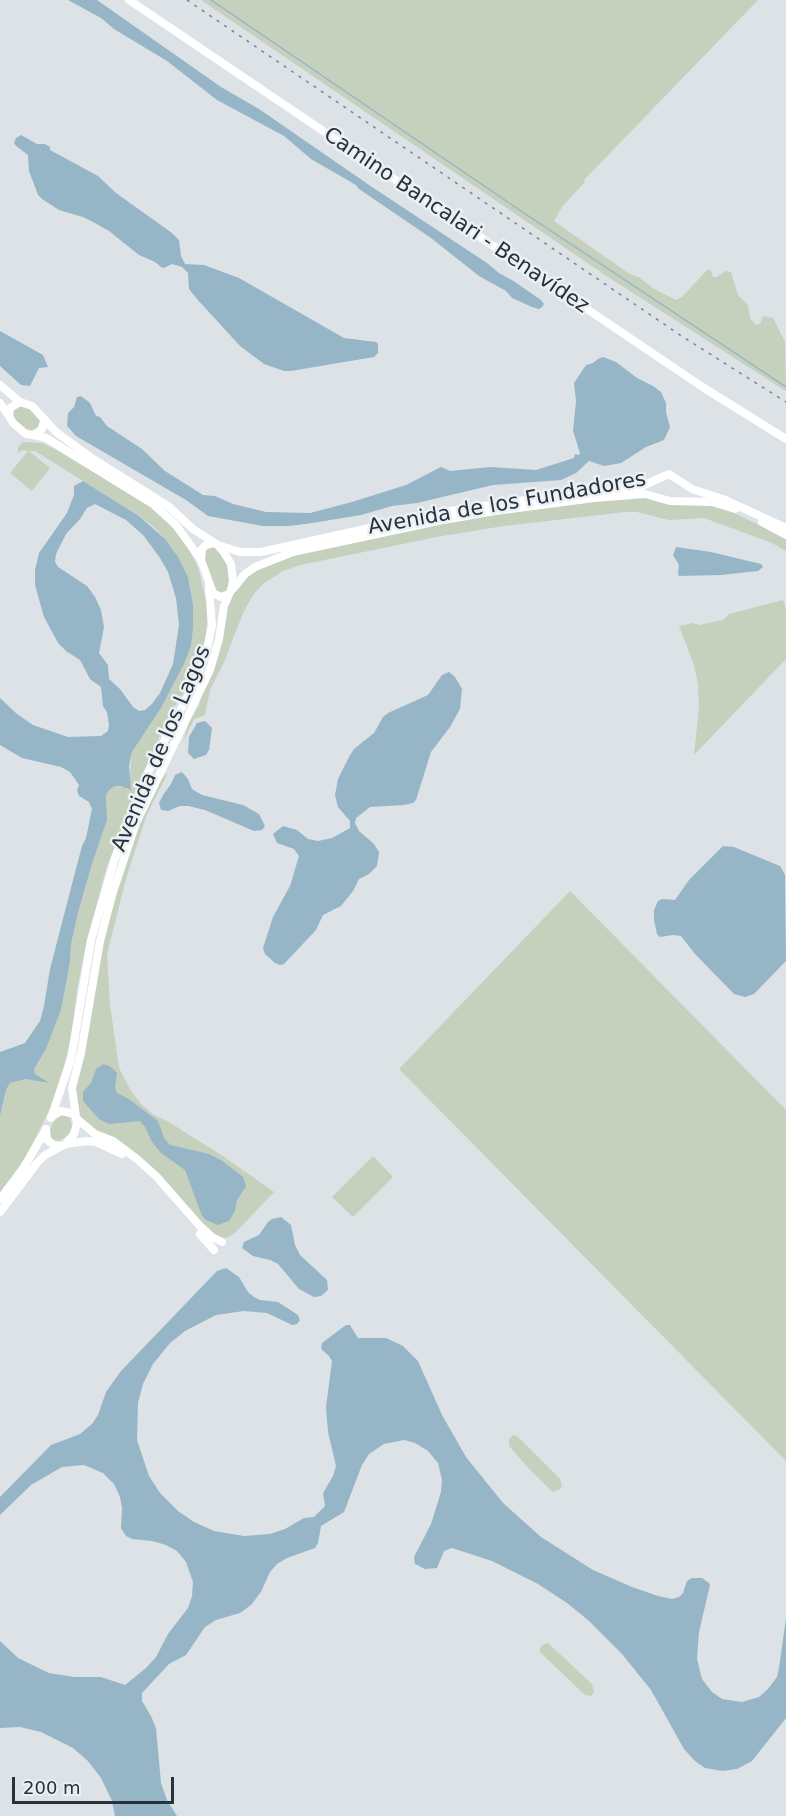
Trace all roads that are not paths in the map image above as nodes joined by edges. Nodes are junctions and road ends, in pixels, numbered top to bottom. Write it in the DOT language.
graph roads {
  1 [pos="129,0"];
  2 [pos="0,386"];
  3 [pos="21,402"];
  4 [pos="0,403"];
  5 [pos="9,416"];
  6 [pos="44,420"];
  7 [pos="33,435"];
  8 [pos="786,439"];
  9 [pos="657,479"];
  10 [pos="682,483"];
  11 [pos="658,498"];
  12 [pos="678,501"];
  13 [pos="786,528"];
  14 [pos="786,535"];
  15 [pos="216,544"];
  16 [pos="201,560"];
  17 [pos="210,587"];
  18 [pos="230,592"];
  19 [pos="75,1116"];
  20 [pos="51,1118"];
  21 [pos="45,1131"];
  22 [pos="63,1145"];
  23 [pos="0,1199"];
  24 [pos="0,1212"];
  25 [pos="222,1242"];
  26 [pos="214,1250"];
  1 -- 8 [label="street, Camino Bancalari - Benavídez"];
  2 -- 3 [label="street"];
  3 -- 5 [label="street"];
  3 -- 6 [label="street"];
  4 -- 5 [label="street"];
  5 -- 7 [label="street"];
  6 -- 7 [label="street"];
  6 -- 15 [label="street"];
  7 -- 16 [label="street"];
  9 -- 10 [label="street, Avenida de los Fundadores"];
  9 -- 11 [label="street"];
  9 -- 15 [label="street, Avenida de los Fundadores"];
  10 -- 12 [label="street"];
  10 -- 13 [label="street, Avenida de los Fundadores"];
  11 -- 12 [label="street, Avenida de los Fundadores"];
  11 -- 18 [label="street, Avenida de los Fundadores"];
  12 -- 14 [label="street, Avenida de los Fundadores"];
  15 -- 16 [label="street"];
  15 -- 18 [label="street"];
  16 -- 17 [label="street, Avenida de los Lagos"];
  17 -- 18 [label="street"];
  17 -- 20 [label="street, Avenida de los Lagos"];
  18 -- 19 [label="street, Avenida de los Lagos"];
  19 -- 20 [label="street"];
  19 -- 22 [label="street"];
  19 -- 25 [label="street"];
  20 -- 21 [label="street"];
  21 -- 22 [label="street"];
  21 -- 23 [label="street"];
  22 -- 24 [label="street"];
  22 -- 26 [label="street"];
}
